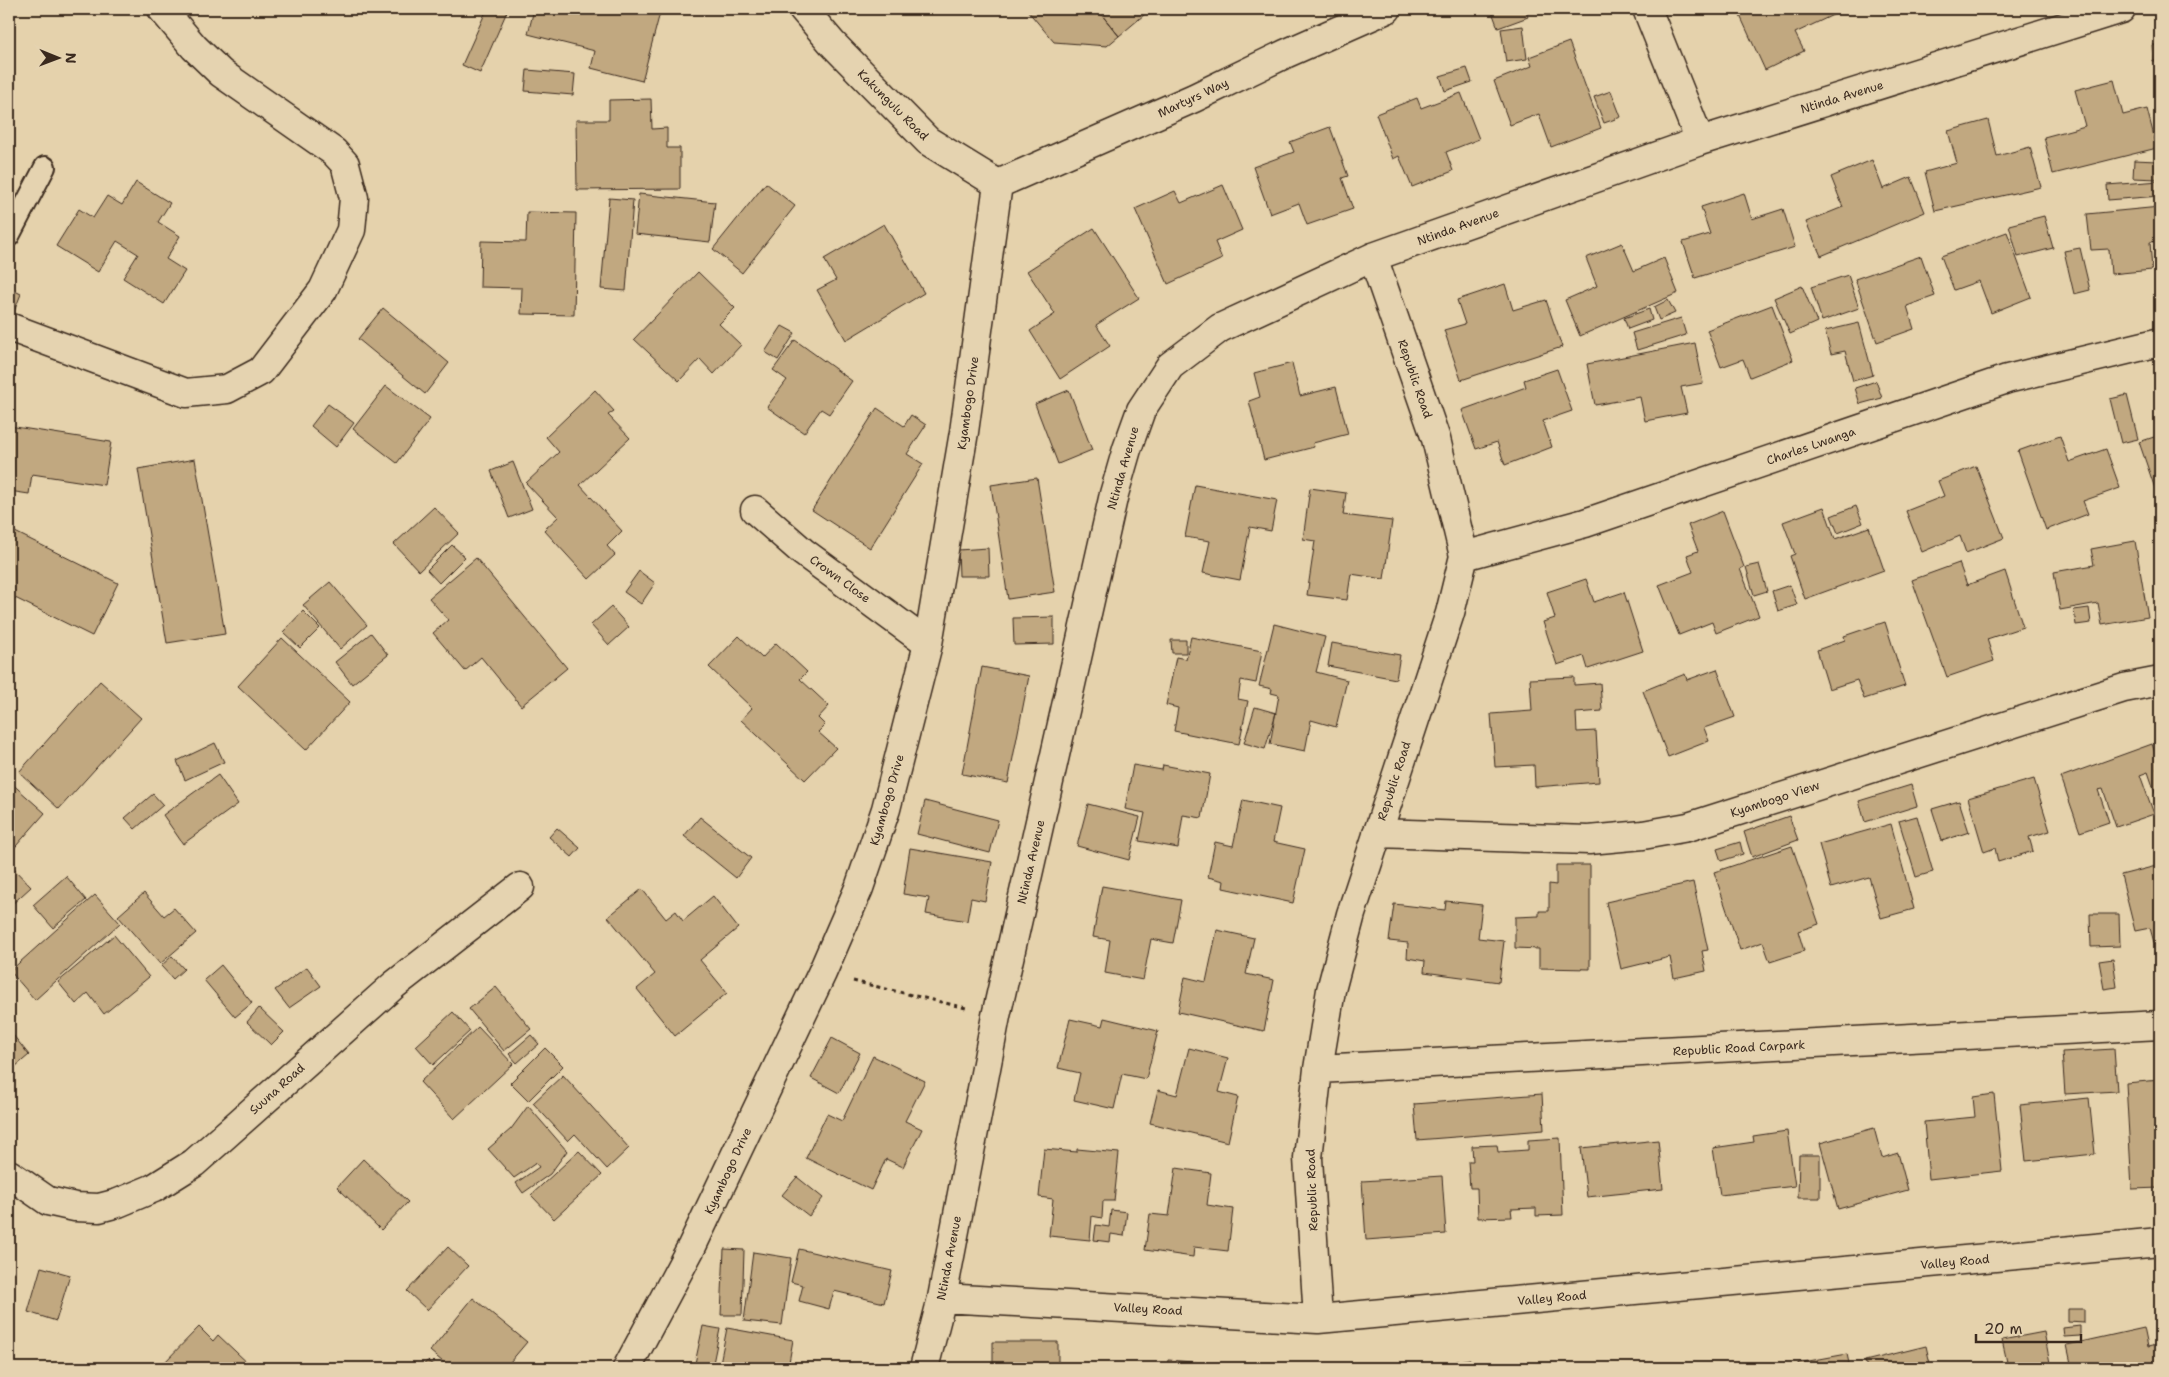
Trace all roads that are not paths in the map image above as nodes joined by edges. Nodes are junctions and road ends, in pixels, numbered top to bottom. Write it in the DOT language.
graph roads {
  1 [pos="162,9"];
  2 [pos="802,9"];
  3 [pos="1387,9"];
  4 [pos="1647,9"];
  5 [pos="2121,9"];
  6 [pos="1700,141"];
  7 [pos="46,167"];
  8 [pos="998,184"];
  9 [pos="9,236"];
  10 [pos="1373,257"];
  11 [pos="9,327"];
  12 [pos="2160,342"];
  13 [pos="755,510"];
  14 [pos="1464,556"];
  15 [pos="928,644"];
  16 [pos="2160,681"];
  17 [pos="1377,833"];
  18 [pos="520,887"];
  19 [pos="2160,1025"];
  20 [pos="1318,1069"];
  21 [pos="9,1174"];
  22 [pos="2160,1242"];
  23 [pos="942,1298"];
  24 [pos="1318,1319"];
  25 [pos="627,1368"];
  26 [pos="924,1368"];
  1 -- 11 [label="street"];
  2 -- 8 [label="street, Kakungulu Road"];
  3 -- 8 [label="street, Martyrs Way"];
  4 -- 6 [label="street"];
  5 -- 6 [label="street, Ntinda Avenue"];
  6 -- 10 [label="street, Ntinda Avenue"];
  7 -- 9 [label="lane"];
  8 -- 15 [label="street, Kyambogo Drive"];
  10 -- 14 [label="street, Republic Road"];
  10 -- 23 [label="street, Ntinda Avenue"];
  12 -- 14 [label="street, Charles Lwanga"];
  13 -- 15 [label="street, Crown Close"];
  14 -- 17 [label="street, Republic Road"];
  15 -- 25 [label="street, Kyambogo Drive"];
  16 -- 17 [label="street, Kyambogo View"];
  17 -- 20 [label="street, Republic Road"];
  18 -- 21 [label="street, Suuna Road"];
  19 -- 20 [label="street, Republic Road Carpark"];
  20 -- 24 [label="street, Republic Road"];
  22 -- 24 [label="street, Valley Road"];
  23 -- 24 [label="street, Valley Road"];
  23 -- 26 [label="street, Ntinda Avenue"];
}
